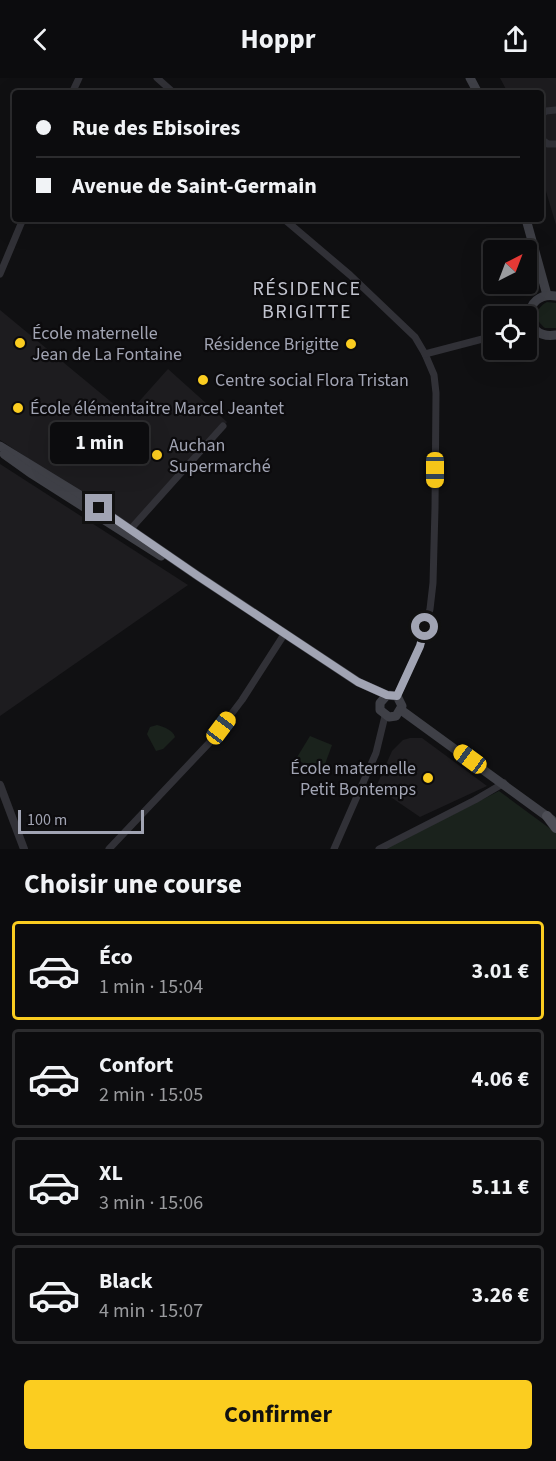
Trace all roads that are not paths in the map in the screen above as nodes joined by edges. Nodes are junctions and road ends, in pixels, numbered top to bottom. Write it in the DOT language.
graph roads {
  1 [pos="157,78"];
  2 [pos="171,90"];
  3 [pos="21,222"];
  4 [pos="287,222"];
  5 [pos="527,222"];
  6 [pos="0,274"];
  7 [pos="551,296"];
  8 [pos="533,306"];
  9 [pos="537,331"];
  10 [pos="555,338"];
  11 [pos="483,339"];
  12 [pos="425,354"];
  13 [pos="222,426"];
  14 [pos="0,446"];
  15 [pos="0,451"];
  16 [pos="129,532"];
  17 [pos="285,633"];
  18 [pos="358,682"];
  19 [pos="387,695"];
  20 [pos="397,696"];
  21 [pos="380,703"];
  22 [pos="401,710"];
  23 [pos="385,716"];
  24 [pos="504,783"];
  25 [pos="0,785"];
  26 [pos="551,819"];
  27 [pos="556,828"];
  28 [pos="24,849"];
  29 [pos="109,849"];
  30 [pos="334,849"];
  31 [pos="379,849"];
  1 -- 2 [label="street"];
  3 -- 6 [label="street"];
  4 -- 12 [label="street"];
  5 -- 7 [label="main road"];
  7 -- 8 [label="main road"];
  9 -- 10 [label="main road"];
  11 -- 12 [label="street"];
  12 -- 20 [label="street"];
  13 -- 16 [label="street"];
  14 -- 16 [label="main road"];
  15 -- 16 [label="main road"];
  16 -- 17 [label="main road"];
  17 -- 18 [label="main road"];
  17 -- 29 [label="street"];
  18 -- 19 [label="main road"];
  18 -- 21 [label="main road"];
  19 -- 20 [label="main road"];
  19 -- 21 [label="main road"];
  20 -- 22 [label="main road"];
  21 -- 23 [label="main road"];
  22 -- 23 [label="main road"];
  22 -- 24 [label="main road"];
  23 -- 30 [label="street"];
  24 -- 26 [label="main road"];
  24 -- 31 [label="street"];
  25 -- 28 [label="street"];
  26 -- 27 [label="main road"];
}
